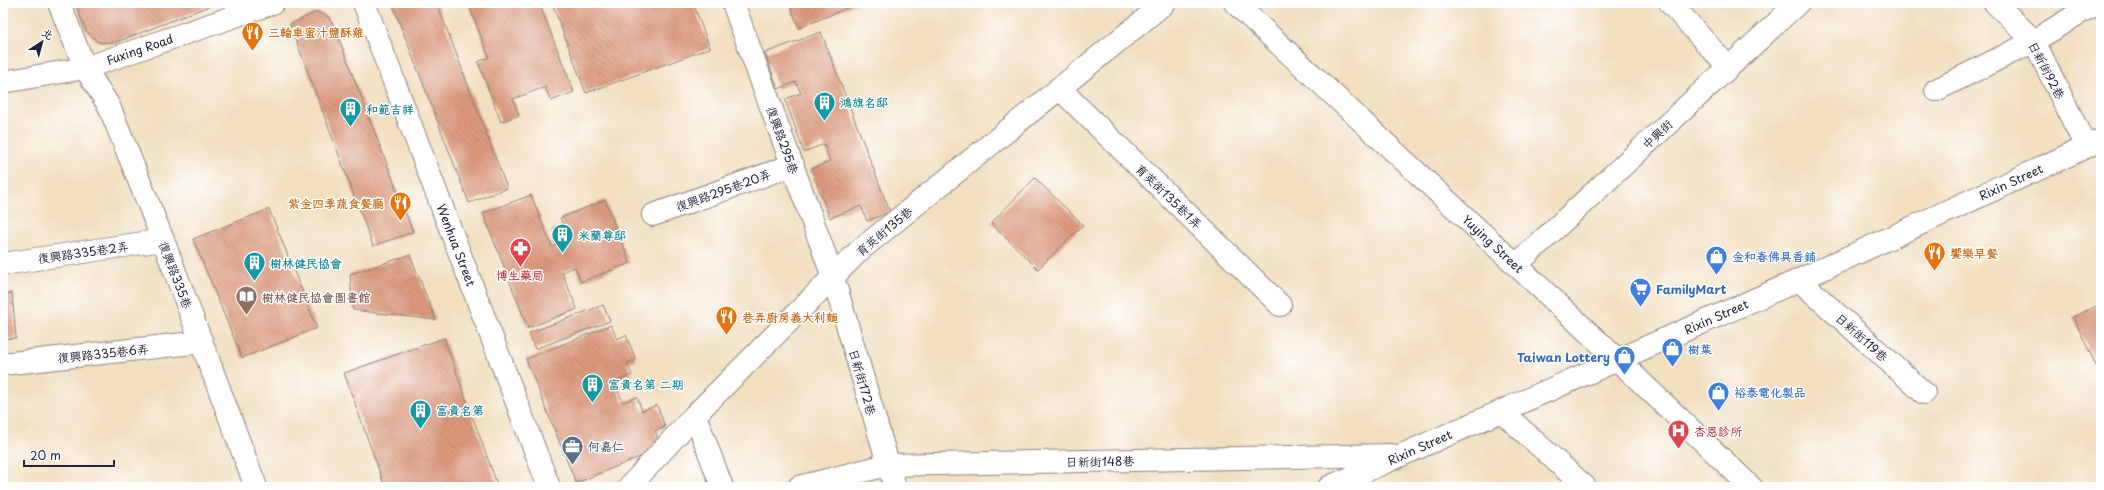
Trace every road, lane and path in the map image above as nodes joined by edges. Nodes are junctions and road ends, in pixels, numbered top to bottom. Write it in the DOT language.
graph roads {
  1 [pos="59,3"];
  2 [pos="273,3"];
  3 [pos="364,3"];
  4 [pos="734,3"];
  5 [pos="1165,3"];
  6 [pos="1234,3"];
  7 [pos="1670,3"];
  8 [pos="1798,3"];
  9 [pos="1995,3"];
  10 [pos="2099,3"];
  11 [pos="2034,41"];
  12 [pos="1728,67"];
  13 [pos="85,68"];
  14 [pos="3,82"];
  15 [pos="1059,88"];
  16 [pos="1936,90"];
  17 [pos="2094,144"];
  18 [pos="792,165"];
  19 [pos="653,215"];
  20 [pos="163,240"];
  21 [pos="3,264"];
  22 [pos="1516,265"];
  23 [pos="833,277"];
  24 [pos="1799,280"];
  25 [pos="1280,305"];
  26 [pos="202,342"];
  27 [pos="1619,361"];
  28 [pos="3,364"];
  29 [pos="1924,393"];
  30 [pos="1502,412"];
  31 [pos="695,415"];
  32 [pos="1403,455"];
  33 [pos="887,465"];
  34 [pos="256,487"];
  35 [pos="549,487"];
  36 [pos="628,487"];
  37 [pos="722,487"];
  38 [pos="799,487"];
  39 [pos="895,487"];
  40 [pos="1329,487"];
  41 [pos="1585,487"];
  42 [pos="1751,487"];
  1 -- 13 [label="street, 復興路335巷"];
  2 -- 13 [label="street, Fuxing Road"];
  3 -- 35 [label="street, Wenhua Street"];
  4 -- 18 [label="street, 復興路295巷"];
  5 -- 15 [label="street, 育英街135巷"];
  6 -- 22 [label="street, Yuying Street"];
  7 -- 12 [label="street"];
  8 -- 12 [label="street, 中興街"];
  9 -- 11 [label="street, 日新街92巷"];
  10 -- 11 [label="street"];
  11 -- 16 [label="street"];
  11 -- 17 [label="street, 日新街92巷"];
  12 -- 22 [label="street, 中興街"];
  13 -- 14 [label="street, Fuxing Road"];
  13 -- 20 [label="street, 復興路335巷"];
  15 -- 23 [label="street, 育英街135巷"];
  15 -- 25 [label="street, 育英街135巷1弄"];
  17 -- 24 [label="street, Rixin Street"];
  18 -- 19 [label="street, 復興路295巷20弄"];
  18 -- 23 [label="street, 復興路295巷"];
  20 -- 21 [label="street, 復興路335巷2弄"];
  20 -- 26 [label="street, 復興路335巷"];
  22 -- 27 [label="street, Yuying Street"];
  23 -- 31 [label="street, 育英街135巷"];
  23 -- 33 [label="street, 日新街172巷"];
  24 -- 27 [label="street, Rixin Street"];
  24 -- 29 [label="street, 日新街119巷"];
  26 -- 28 [label="street, 復興路335巷6弄"];
  26 -- 34 [label="street, 復興路335巷"];
  27 -- 30 [label="street, Rixin Street"];
  27 -- 42 [label="street, Yuying Street"];
  30 -- 32 [label="street, Rixin Street"];
  30 -- 41 [label="street"];
  31 -- 36 [label="street, 育英街135巷"];
  31 -- 37 [label="street"];
  32 -- 33 [label="street, 日新街148巷"];
  32 -- 40 [label="street, Rixin Street"];
  33 -- 38 [label="street, 日新街148巷"];
  33 -- 39 [label="street, 日新街172巷"];
}
